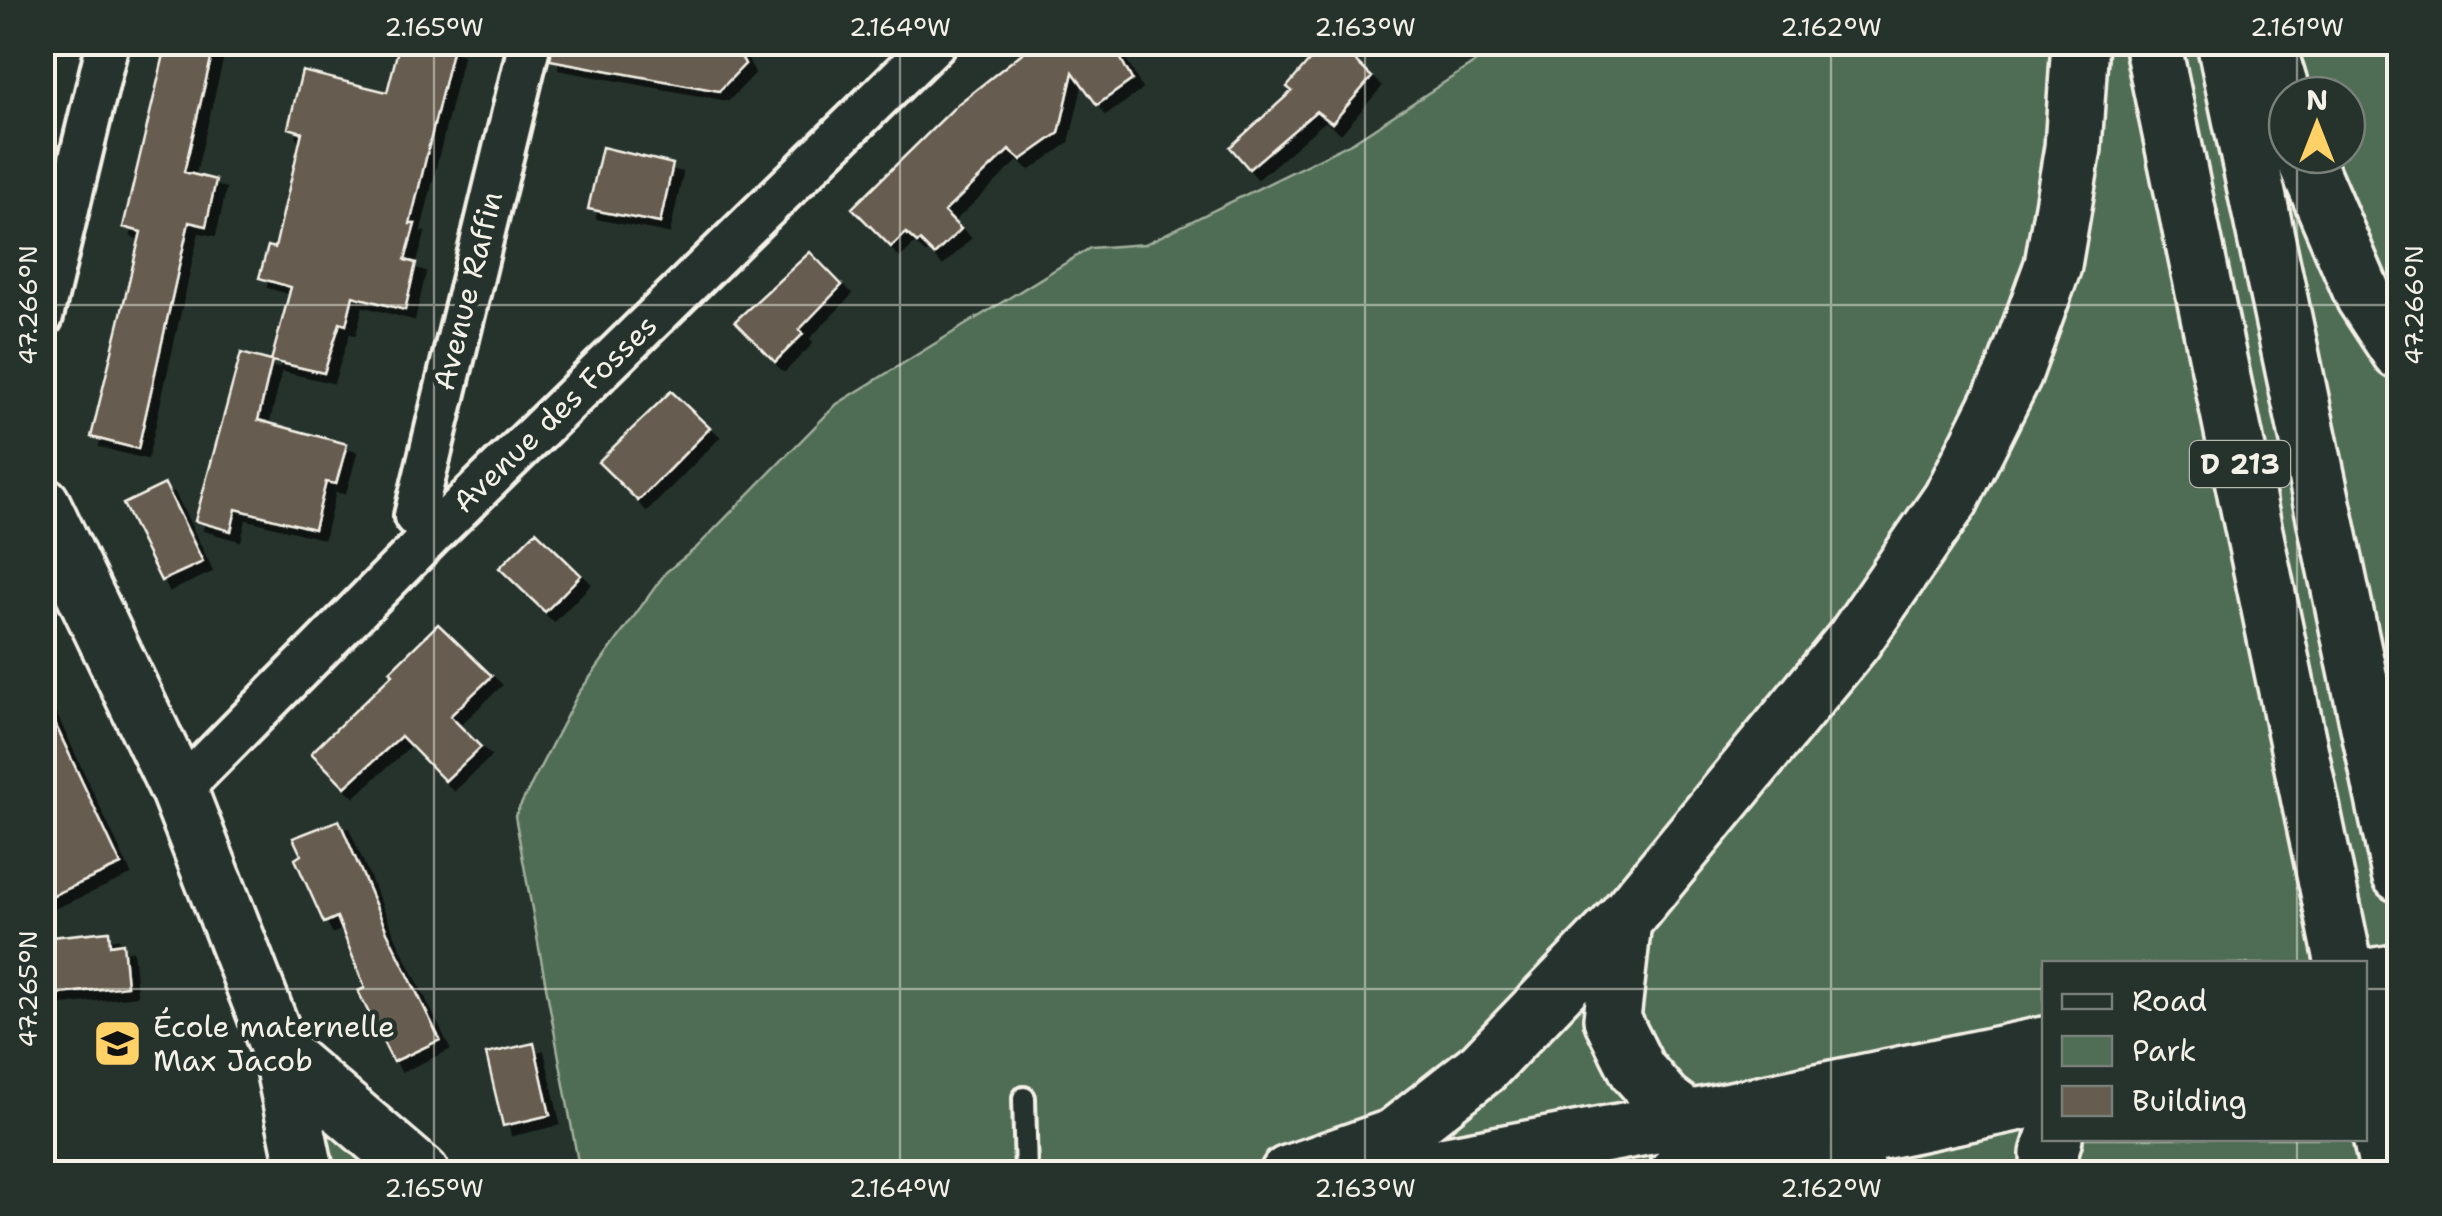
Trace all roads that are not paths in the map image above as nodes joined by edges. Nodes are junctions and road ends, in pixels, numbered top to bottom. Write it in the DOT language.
graph roads {
  1 [pos="108,42"];
  2 [pos="530,42"];
  3 [pos="936,42"];
  4 [pos="2080,42"];
  5 [pos="2152,42"];
  6 [pos="2225,42"];
  7 [pos="2266,42"];
  8 [pos="2276,75"];
  9 [pos="2312,175"];
  10 [pos="42,318"];
  11 [pos="2400,352"];
  12 [pos="42,504"];
  13 [pos="433,534"];
  14 [pos="179,791"];
  15 [pos="2400,874"];
  16 [pos="1623,921"];
  17 [pos="2343,961"];
  18 [pos="2400,972"];
  19 [pos="2367,978"];
  20 [pos="2400,1020"];
  21 [pos="2367,1026"];
  22 [pos="2042,1046"];
  23 [pos="282,1054"];
  24 [pos="2367,1069"];
  25 [pos="2042,1097"];
  26 [pos="1024,1098"];
  27 [pos="1688,1118"];
  28 [pos="2053,1141"];
  29 [pos="1776,1151"];
  30 [pos="306,1174"];
  31 [pos="420,1174"];
  32 [pos="1026,1174"];
  33 [pos="1288,1174"];
  34 [pos="1394,1174"];
  35 [pos="1676,1174"];
  36 [pos="1858,1174"];
  37 [pos="2050,1174"];
  38 [pos="2390,1174"];
  1 -- 10 [label="street"];
  2 -- 13 [label="street, Avenue Raffin"];
  3 -- 13 [label="street, Avenue des Fosses"];
  4 -- 16 [label="main road"];
  5 -- 17 [label="main road, D 213"];
  6 -- 15 [label="main road, D 213"];
  7 -- 8 [label="main road"];
  9 -- 11 [label="main road"];
  12 -- 14 [label="main road"];
  13 -- 14 [label="street, Avenue des Fosses"];
  14 -- 23 [label="main road"];
  16 -- 27 [label="main road"];
  16 -- 33 [label="main road"];
  18 -- 19 [label="main road"];
  20 -- 21 [label="main road"];
  22 -- 27 [label="main road"];
  23 -- 30 [label="main road"];
  23 -- 31 [label="main road"];
  24 -- 38 [label="main road"];
  25 -- 29 [label="main road"];
  26 -- 32 [label="lane"];
  27 -- 29 [label="main road"];
  27 -- 34 [label="main road"];
  28 -- 37 [label="main road"];
  29 -- 35 [label="main road"];
  29 -- 36 [label="main road"];
}
